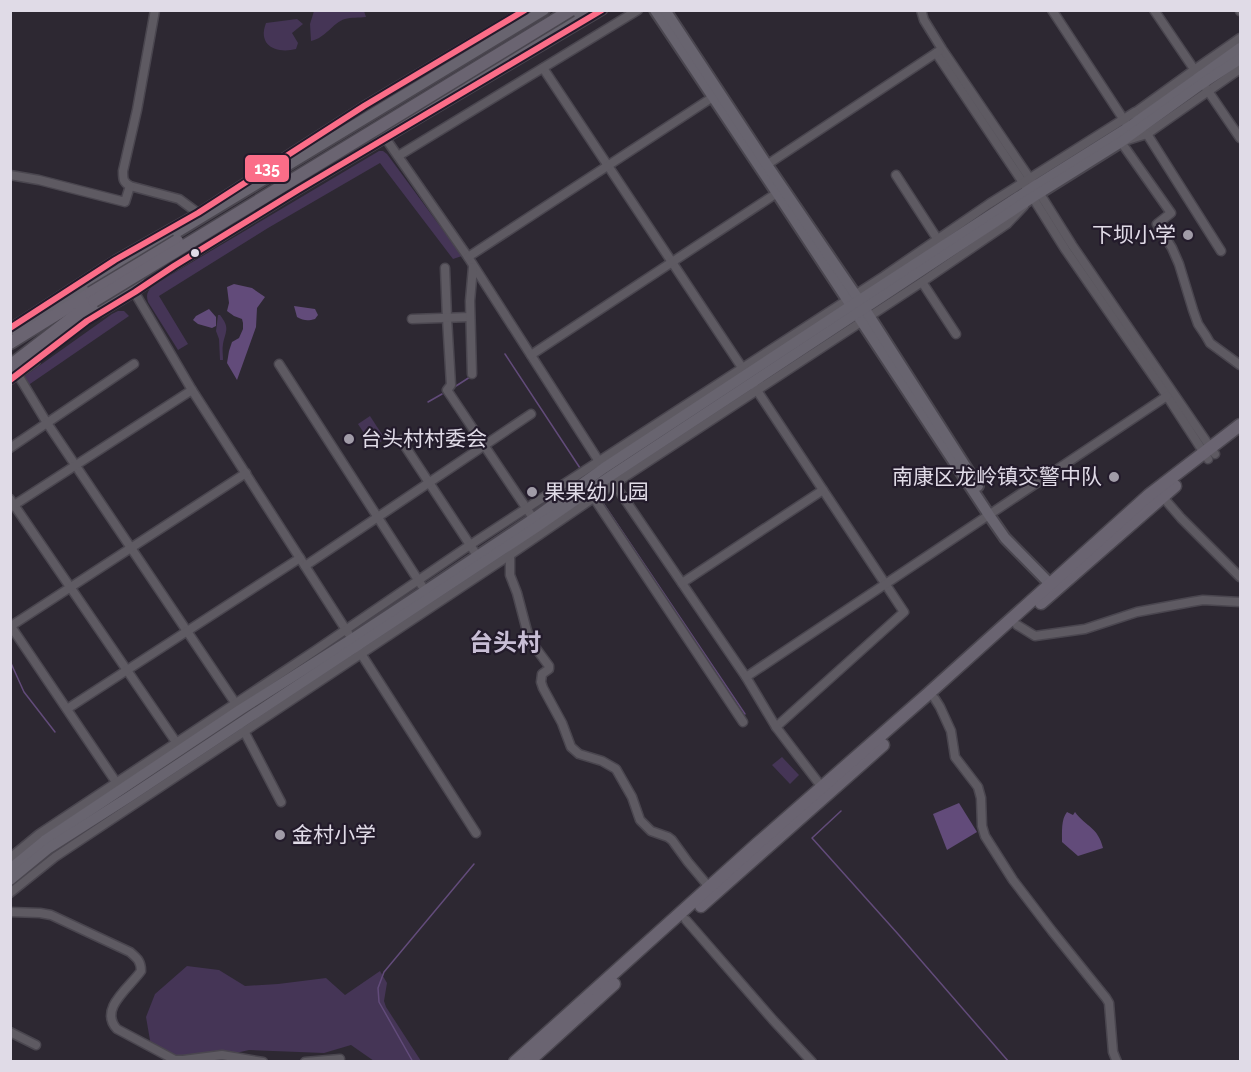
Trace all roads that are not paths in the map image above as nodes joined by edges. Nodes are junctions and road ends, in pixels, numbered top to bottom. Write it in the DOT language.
graph roads {
  1 [pos="154,10"];
  2 [pos="526,10"];
  3 [pos="544,10"];
  4 [pos="558,10"];
  5 [pos="586,10"];
  6 [pos="603,10"];
  7 [pos="638,10"];
  8 [pos="655,10"];
  9 [pos="921,10"];
  10 [pos="1052,10"];
  11 [pos="1154,10"];
  12 [pos="666,11"];
  13 [pos="570,16"];
  14 [pos="557,38"];
  15 [pos="1240,38"];
  16 [pos="1240,48"];
  17 [pos="939,51"];
  18 [pos="1240,59"];
  19 [pos="543,68"];
  20 [pos="1240,69"];
  21 [pos="1201,80"];
  22 [pos="716,95"];
  23 [pos="1126,123"];
  24 [pos="1147,134"];
  25 [pos="1119,138"];
  26 [pos="1240,138"];
  27 [pos="386,139"];
  28 [pos="398,156"];
  29 [pos="608,166"];
  30 [pos="764,167"];
  31 [pos="10,175"];
  32 [pos="896,176"];
  33 [pos="129,186"];
  34 [pos="1032,188"];
  35 [pos="777,192"];
  36 [pos="198,213"];
  37 [pos="938,240"];
  38 [pos="146,251"];
  39 [pos="1221,251"];
  40 [pos="468,257"];
  41 [pos="672,262"];
  42 [pos="117,264"];
  43 [pos="473,266"];
  44 [pos="158,268"];
  45 [pos="445,268"];
  46 [pos="97,281"];
  47 [pos="922,282"];
  48 [pos="132,289"];
  49 [pos="93,297"];
  50 [pos="109,301"];
  51 [pos="858,308"];
  52 [pos="40,317"];
  53 [pos="470,317"];
  54 [pos="447,318"];
  55 [pos="412,319"];
  56 [pos="10,328"];
  57 [pos="956,334"];
  58 [pos="10,336"];
  59 [pos="10,342"];
  60 [pos="531,355"];
  61 [pos="134,364"];
  62 [pos="279,364"];
  63 [pos="1240,365"];
  64 [pos="12,374"];
  65 [pos="472,374"];
  66 [pos="750,379"];
  67 [pos="192,390"];
  68 [pos="1167,396"];
  69 [pos="531,414"];
  70 [pos="47,423"];
  71 [pos="1240,425"];
  72 [pos="1240,435"];
  73 [pos="401,440"];
  74 [pos="484,445"];
  75 [pos="10,448"];
  76 [pos="1209,454"];
  77 [pos="75,466"];
  78 [pos="246,473"];
  79 [pos="607,473"];
  80 [pos="429,483"];
  81 [pos="823,490"];
  82 [pos="1162,496"];
  83 [pos="594,498"];
  84 [pos="12,504"];
  85 [pos="526,509"];
  86 [pos="991,513"];
  87 [pos="377,517"];
  88 [pos="538,526"];
  89 [pos="470,545"];
  90 [pos="131,548"];
  91 [pos="510,555"];
  92 [pos="302,562"];
  93 [pos="482,563"];
  94 [pos="1240,577"];
  95 [pos="682,583"];
  96 [pos="886,584"];
  97 [pos="1054,586"];
  98 [pos="71,588"];
  99 [pos="427,594"];
  100 [pos="1240,602"];
  101 [pos="1017,625"];
  102 [pos="11,626"];
  103 [pos="187,632"];
  104 [pos="354,642"];
  105 [pos="127,670"];
  106 [pos="746,677"];
  107 [pos="935,699"];
  108 [pos="237,706"];
  109 [pos="67,709"];
  110 [pos="743,722"];
  111 [pos="776,728"];
  112 [pos="244,732"];
  113 [pos="176,742"];
  114 [pos="116,782"];
  115 [pos="824,791"];
  116 [pos="281,802"];
  117 [pos="476,833"];
  118 [pos="10,858"];
  119 [pos="10,869"];
  120 [pos="10,880"];
  121 [pos="710,887"];
  122 [pos="10,893"];
  123 [pos="10,912"];
  124 [pos="686,920"];
  125 [pos="10,1032"];
  126 [pos="36,1045"];
  127 [pos="340,1059"];
  128 [pos="263,1062"];
  129 [pos="305,1062"];
  130 [pos="515,1062"];
  131 [pos="528,1062"];
  132 [pos="812,1062"];
  133 [pos="1117,1062"];
  1 -- 33 [label="street"];
  2 -- 36 [label="street"];
  3 -- 38 [label="main road"];
  4 -- 49 [label="highway, bridge"];
  5 -- 13 [label="main road"];
  6 -- 14 [label="street"];
  7 -- 19 [label="street"];
  8 -- 22 [label="main road"];
  9 -- 17 [label="street"];
  10 -- 23 [label="street"];
  11 -- 21 [label="street"];
  12 -- 22 [label="main road"];
  13 -- 14 [label="main road"];
  13 -- 44 [label="main road"];
  13 -- 49 [label="highway, bridge"];
  14 -- 27 [label="street"];
  15 -- 21 [label="street"];
  16 -- 21 [label="main road"];
  17 -- 30 [label="street"];
  17 -- 34 [label="street"];
  18 -- 21 [label="main road"];
  19 -- 28 [label="street"];
  19 -- 29 [label="street"];
  20 -- 21 [label="street"];
  21 -- 23 [label="main road"];
  21 -- 23 [label="street"];
  21 -- 24 [label="street"];
  21 -- 25 [label="main road"];
  21 -- 26 [label="street"];
  22 -- 29 [label="street"];
  22 -- 30 [label="main road"];
  23 -- 25 [label="main road"];
  23 -- 34 [label="street"];
  24 -- 25 [label="street"];
  24 -- 39 [label="street"];
  25 -- 34 [label="main road"];
  25 -- 63 [label="street"];
  27 -- 28 [label="street"];
  27 -- 48 [label="street"];
  28 -- 40 [label="street"];
  29 -- 40 [label="street"];
  29 -- 41 [label="street"];
  30 -- 35 [label="main road"];
  30 -- 51 [label="main road"];
  31 -- 33 [label="street"];
  32 -- 37 [label="street"];
  33 -- 36 [label="street"];
  34 -- 37 [label="street"];
  34 -- 47 [label="street"];
  34 -- 51 [label="main road"];
  34 -- 68 [label="street"];
  34 -- 76 [label="street"];
  35 -- 41 [label="street"];
  35 -- 51 [label="main road"];
  36 -- 42 [label="street"];
  37 -- 51 [label="street"];
  38 -- 42 [label="main road"];
  38 -- 44 [label="main road"];
  40 -- 43 [label="street"];
  41 -- 60 [label="street"];
  41 -- 66 [label="street"];
  42 -- 46 [label="main road"];
  42 -- 48 [label="street"];
  42 -- 56 [label="street"];
  43 -- 53 [label="street"];
  43 -- 60 [label="street"];
  44 -- 48 [label="main road"];
  45 -- 54 [label="street"];
  46 -- 50 [label="main road"];
  46 -- 52 [label="main road"];
  47 -- 51 [label="street"];
  47 -- 57 [label="street"];
  48 -- 50 [label="main road"];
  48 -- 64 [label="street"];
  48 -- 67 [label="street"];
  49 -- 59 [label="highway"];
  49 -- 64 [label="highway"];
  50 -- 64 [label="main road"];
  51 -- 66 [label="main road"];
  51 -- 66 [label="street"];
  51 -- 86 [label="main road"];
  52 -- 58 [label="main road"];
  52 -- 59 [label="highway"];
  53 -- 54 [label="street"];
  53 -- 65 [label="street"];
  54 -- 55 [label="street"];
  54 -- 74 [label="street"];
  60 -- 79 [label="street"];
  61 -- 70 [label="street"];
  62 -- 87 [label="street"];
  64 -- 70 [label="street"];
  66 -- 79 [label="main road"];
  66 -- 79 [label="street"];
  66 -- 81 [label="street"];
  67 -- 77 [label="street"];
  67 -- 78 [label="street"];
  68 -- 76 [label="street"];
  68 -- 86 [label="street"];
  69 -- 74 [label="street"];
  70 -- 75 [label="street"];
  70 -- 77 [label="street"];
  71 -- 76 [label="highway"];
  72 -- 76 [label="highway"];
  73 -- 80 [label="street"];
  74 -- 80 [label="street"];
  74 -- 85 [label="street"];
  76 -- 82 [label="highway"];
  76 -- 97 [label="highway"];
  77 -- 84 [label="street"];
  77 -- 90 [label="street"];
  78 -- 90 [label="street"];
  78 -- 92 [label="street"];
  79 -- 83 [label="street"];
  79 -- 85 [label="street"];
  79 -- 88 [label="main road"];
  79 -- 95 [label="street"];
  80 -- 87 [label="street"];
  80 -- 89 [label="street"];
  81 -- 95 [label="street"];
  81 -- 96 [label="street"];
  82 -- 94 [label="street"];
  82 -- 97 [label="highway"];
  83 -- 88 [label="street"];
  83 -- 110 [label="street"];
  84 -- 98 [label="street"];
  85 -- 88 [label="street"];
  85 -- 89 [label="street"];
  86 -- 96 [label="street"];
  86 -- 97 [label="main road"];
  87 -- 92 [label="street"];
  87 -- 99 [label="street"];
  88 -- 91 [label="street"];
  88 -- 93 [label="main road"];
  89 -- 93 [label="street"];
  89 -- 99 [label="street"];
  90 -- 98 [label="street"];
  90 -- 103 [label="street"];
  91 -- 93 [label="street"];
  91 -- 121 [label="street"];
  92 -- 103 [label="street"];
  92 -- 104 [label="street"];
  93 -- 99 [label="main road"];
  93 -- 99 [label="street"];
  95 -- 106 [label="street"];
  96 -- 106 [label="street"];
  96 -- 111 [label="street"];
  97 -- 101 [label="highway"];
  97 -- 115 [label="highway"];
  98 -- 102 [label="street"];
  98 -- 105 [label="street"];
  99 -- 104 [label="main road"];
  99 -- 104 [label="street"];
  100 -- 101 [label="street"];
  101 -- 107 [label="highway"];
  102 -- 109 [label="street"];
  103 -- 105 [label="street"];
  103 -- 108 [label="street"];
  104 -- 108 [label="main road"];
  104 -- 112 [label="street"];
  104 -- 117 [label="street"];
  104 -- 120 [label="main road"];
  105 -- 109 [label="street"];
  105 -- 113 [label="street"];
  106 -- 111 [label="street"];
  107 -- 115 [label="highway"];
  107 -- 133 [label="street"];
  108 -- 113 [label="street"];
  108 -- 119 [label="main road"];
  109 -- 114 [label="street"];
  111 -- 115 [label="street"];
  112 -- 116 [label="street"];
  112 -- 122 [label="street"];
  113 -- 114 [label="street"];
  114 -- 118 [label="street"];
  115 -- 121 [label="highway"];
  115 -- 124 [label="highway"];
  121 -- 130 [label="highway"];
  123 -- 128 [label="street"];
  124 -- 131 [label="highway"];
  124 -- 132 [label="street"];
  125 -- 126 [label="street"];
  127 -- 129 [label="street"];
}
